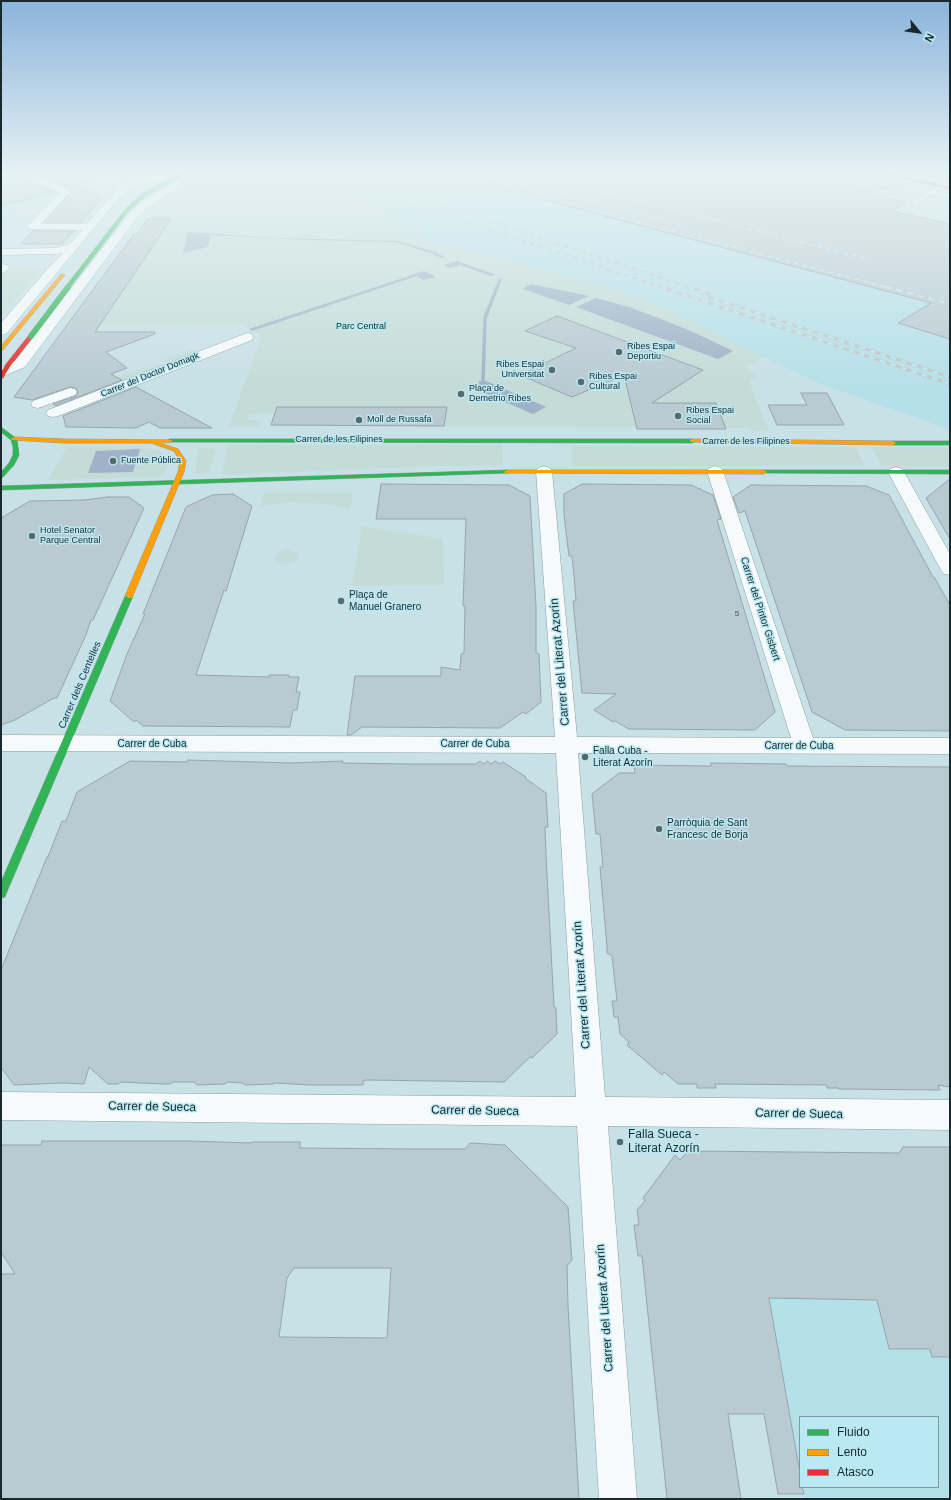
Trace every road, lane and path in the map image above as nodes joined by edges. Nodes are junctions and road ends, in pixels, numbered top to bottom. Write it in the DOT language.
graph roads {
  1 [pos="88,244"];
  2 [pos="101,244"];
  3 [pos="111,244"];
  4 [pos="75,246"];
  5 [pos="1,252"];
  6 [pos="34,252"];
  7 [pos="23,260"];
  8 [pos="2,266"];
  9 [pos="54,268"];
  10 [pos="232,330"];
  11 [pos="4,332"];
  12 [pos="247,337"];
  13 [pos="1,348"];
  14 [pos="3,374"];
  15 [pos="38,404"];
  16 [pos="53,413"];
  17 [pos="1,429"];
  18 [pos="14,439"];
  19 [pos="137,440"];
  20 [pos="950,443"];
  21 [pos="543,466"];
  22 [pos="715,471"];
  23 [pos="896,472"];
  24 [pos="950,472"];
  25 [pos="1,476"];
  26 [pos="177,483"];
  27 [pos="1,488"];
  28 [pos="950,570"];
  29 [pos="1,743"];
  30 [pos="67,743"];
  31 [pos="566,744"];
  32 [pos="805,746"];
  33 [pos="950,746"];
  34 [pos="1,894"];
  35 [pos="1,1106"];
  36 [pos="591,1112"];
  37 [pos="950,1115"];
  38 [pos="618,1499"];
  1 -- 11 [label="main road"];
  2 -- 14 [label="main road, bridge"];
  3 -- 14 [label="street"];
  4 -- 6 [label="street"];
  4 -- 9 [label="street"];
  5 -- 6 [label="street"];
  6 -- 7 [label="street"];
  7 -- 8 [label="street"];
  7 -- 9 [label="street"];
  9 -- 11 [label="street"];
  10 -- 15 [label="street, Carrer del Doctor Domagk"];
  11 -- 13 [label="main road"];
  12 -- 16 [label="street, Carrer del Doctor Domagk"];
  17 -- 18 [label="main road"];
  18 -- 19 [label="main road, Carrer de les Filipines"];
  18 -- 25 [label="main road"];
  19 -- 20 [label="main road, Carrer de les Filipines"];
  19 -- 26 [label="main road, Carrer de les Filipines"];
  21 -- 22 [label="main road"];
  21 -- 26 [label="main road"];
  21 -- 31 [label="street, Carrer del Literat Azorín"];
  22 -- 23 [label="main road"];
  22 -- 32 [label="street, Carrer del Pintor Gisbert"];
  23 -- 24 [label="main road"];
  23 -- 28 [label="street"];
  26 -- 27 [label="main road"];
  26 -- 30 [label="main road, Carrer dels Centelles"];
  29 -- 30 [label="street, Carrer de Cuba"];
  30 -- 31 [label="street, Carrer de Cuba"];
  30 -- 34 [label="main road, Carrer dels Centelles"];
  31 -- 32 [label="street, Carrer de Cuba"];
  31 -- 36 [label="street, Carrer del Literat Azorín"];
  32 -- 33 [label="street, Carrer de Cuba"];
  35 -- 36 [label="street, Carrer de Sueca"];
  36 -- 37 [label="street, Carrer de Sueca"];
  36 -- 38 [label="street, Carrer del Literat Azorín"];
}
